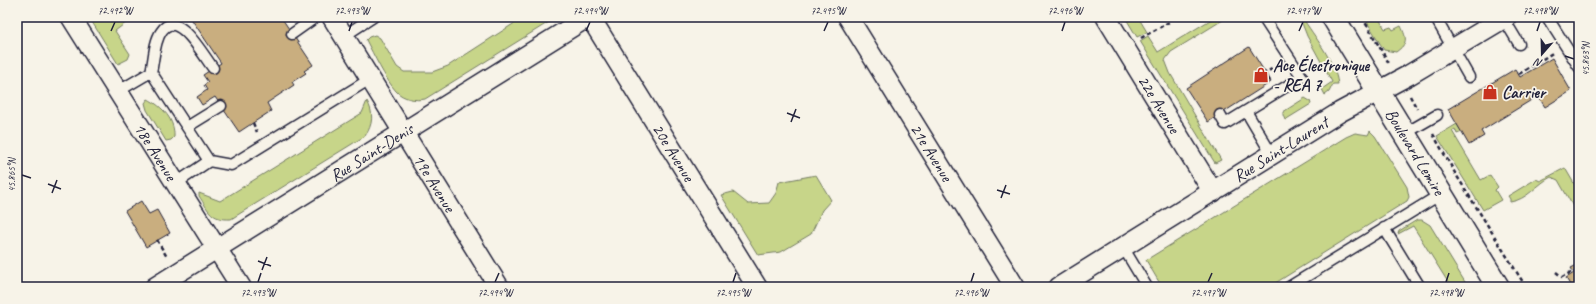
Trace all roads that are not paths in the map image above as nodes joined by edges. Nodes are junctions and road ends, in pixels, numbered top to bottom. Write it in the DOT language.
graph roads {
  1 [pos="70,17"];
  2 [pos="316,17"];
  3 [pos="332,17"];
  4 [pos="373,17"];
  5 [pos="589,17"];
  6 [pos="848,17"];
  7 [pos="1106,17"];
  8 [pos="1267,17"];
  9 [pos="1333,17"];
  10 [pos="1435,17"];
  11 [pos="1547,17"];
  12 [pos="1505,18"];
  13 [pos="175,21"];
  14 [pos="292,34"];
  15 [pos="344,36"];
  16 [pos="1518,44"];
  17 [pos="1453,49"];
  18 [pos="1579,67"];
  19 [pos="212,68"];
  20 [pos="151,72"];
  21 [pos="1469,77"];
  22 [pos="370,79"];
  23 [pos="1378,91"];
  24 [pos="118,92"];
  25 [pos="221,106"];
  26 [pos="1246,111"];
  27 [pos="1220,115"];
  28 [pos="1437,115"];
  29 [pos="187,128"];
  30 [pos="403,132"];
  31 [pos="1404,134"];
  32 [pos="1272,155"];
  33 [pos="209,161"];
  34 [pos="175,184"];
  35 [pos="1213,192"];
  36 [pos="1441,194"];
  37 [pos="1384,228"];
  38 [pos="1123,247"];
  39 [pos="217,249"];
  40 [pos="155,287"];
  41 [pos="241,287"];
  42 [pos="499,287"];
  43 [pos="757,287"];
  44 [pos="1015,287"];
  45 [pos="1059,287"];
  46 [pos="1147,287"];
  47 [pos="1289,287"];
  48 [pos="1420,287"];
  49 [pos="1498,287"];
  1 -- 24 [label="street, 18e Avenue"];
  2 -- 14 [label="lane"];
  3 -- 15 [label="street, 19e Avenue"];
  4 -- 15 [label="lane"];
  5 -- 30 [label="street, Rue Saint-Denis"];
  5 -- 43 [label="street, 20e Avenue"];
  6 -- 44 [label="street, 21e Avenue"];
  7 -- 35 [label="street, 22e Avenue"];
  8 -- 26 [label="lane"];
  9 -- 23 [label="main road, Boulevard Lemire"];
  10 -- 17 [label="lane"];
  11 -- 18 [label="lane"];
  12 -- 16 [label="lane"];
  12 -- 17 [label="street, Rue Saint-Laurent"];
  13 -- 19 [label="lane"];
  13 -- 20 [label="lane"];
  15 -- 22 [label="street, 19e Avenue"];
  17 -- 21 [label="lane"];
  17 -- 23 [label="street, Rue Saint-Laurent"];
  20 -- 24 [label="lane"];
  20 -- 29 [label="lane"];
  22 -- 30 [label="street, 19e Avenue"];
  22 -- 33 [label="lane"];
  23 -- 31 [label="main road, Boulevard Lemire"];
  23 -- 32 [label="street, Rue Saint-Laurent"];
  24 -- 34 [label="street, 18e Avenue"];
  25 -- 29 [label="lane"];
  26 -- 27 [label="lane"];
  26 -- 32 [label="lane"];
  28 -- 31 [label="lane"];
  29 -- 33 [label="lane"];
  30 -- 39 [label="street, Rue Saint-Denis"];
  30 -- 42 [label="street, 19e Avenue"];
  31 -- 36 [label="main road, Boulevard Lemire"];
  32 -- 35 [label="street, Rue Saint-Laurent"];
  33 -- 34 [label="lane"];
  34 -- 39 [label="street, 18e Avenue"];
  35 -- 38 [label="street, Rue Saint-Laurent"];
  36 -- 37 [label="lane"];
  36 -- 49 [label="main road, Boulevard Lemire"];
  37 -- 47 [label="lane"];
  37 -- 48 [label="lane"];
  38 -- 45 [label="street, Rue Saint-Laurent"];
  38 -- 46 [label="lane"];
  39 -- 40 [label="street, Rue Saint-Denis"];
  39 -- 41 [label="street, 18e Avenue"];
}
